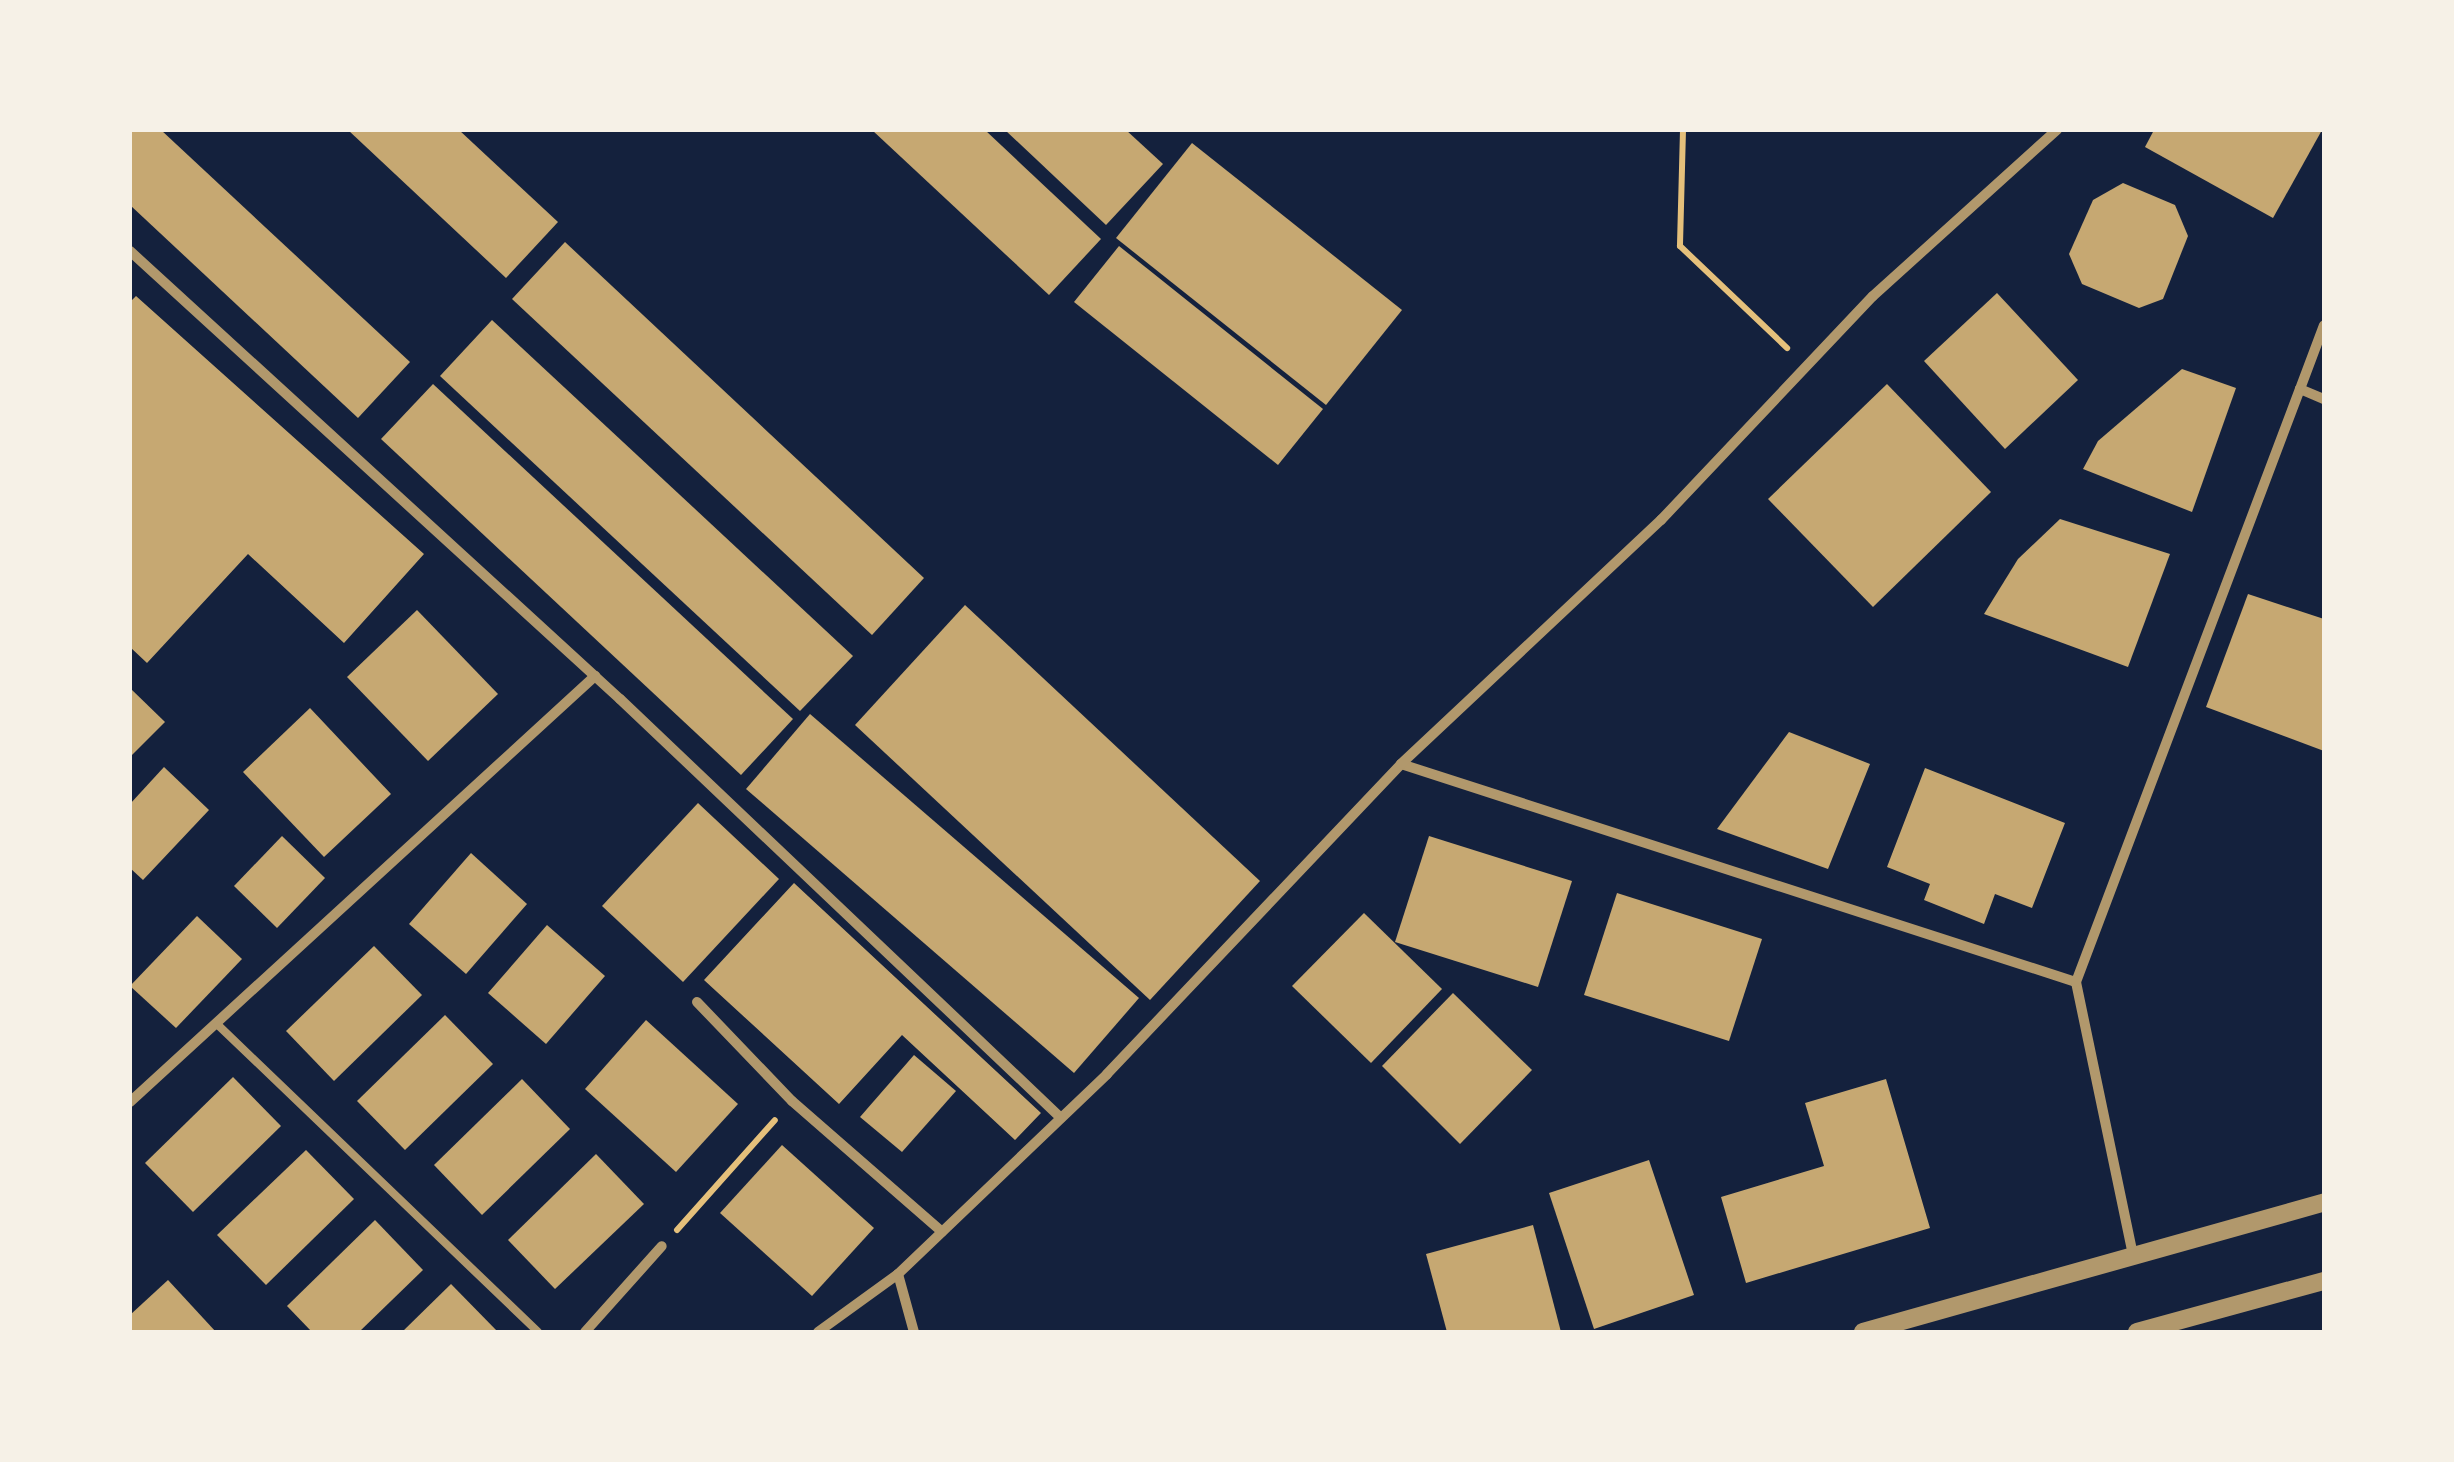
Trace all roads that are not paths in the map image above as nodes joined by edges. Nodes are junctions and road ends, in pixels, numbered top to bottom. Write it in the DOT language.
graph roads {
  1 [pos="2058,130"];
  2 [pos="130,251"];
  3 [pos="2324,325"];
  4 [pos="2300,389"];
  5 [pos="2324,399"];
  6 [pos="595,676"];
  7 [pos="1401,764"];
  8 [pos="2076,982"];
  9 [pos="696,1002"];
  10 [pos="219,1026"];
  11 [pos="130,1102"];
  12 [pos="1061,1118"];
  13 [pos="2324,1202"];
  14 [pos="942,1232"];
  15 [pos="662,1246"];
  16 [pos="2132,1255"];
  17 [pos="898,1274"];
  18 [pos="2324,1281"];
  19 [pos="538,1332"];
  20 [pos="585,1332"];
  21 [pos="818,1332"];
  22 [pos="914,1332"];
  23 [pos="1863,1332"];
  24 [pos="2137,1332"];
  1 -- 7 [label="street"];
  2 -- 6 [label="street"];
  3 -- 4 [label="street"];
  4 -- 5 [label="street"];
  4 -- 8 [label="street"];
  6 -- 10 [label="street"];
  6 -- 12 [label="street"];
  7 -- 8 [label="street"];
  7 -- 12 [label="street"];
  8 -- 16 [label="street"];
  9 -- 14 [label="street"];
  10 -- 11 [label="street"];
  10 -- 19 [label="lane"];
  12 -- 14 [label="street"];
  13 -- 16 [label="street"];
  14 -- 17 [label="street"];
  15 -- 20 [label="street"];
  16 -- 23 [label="street"];
  17 -- 21 [label="street"];
  17 -- 22 [label="street"];
  18 -- 24 [label="street"];
}
